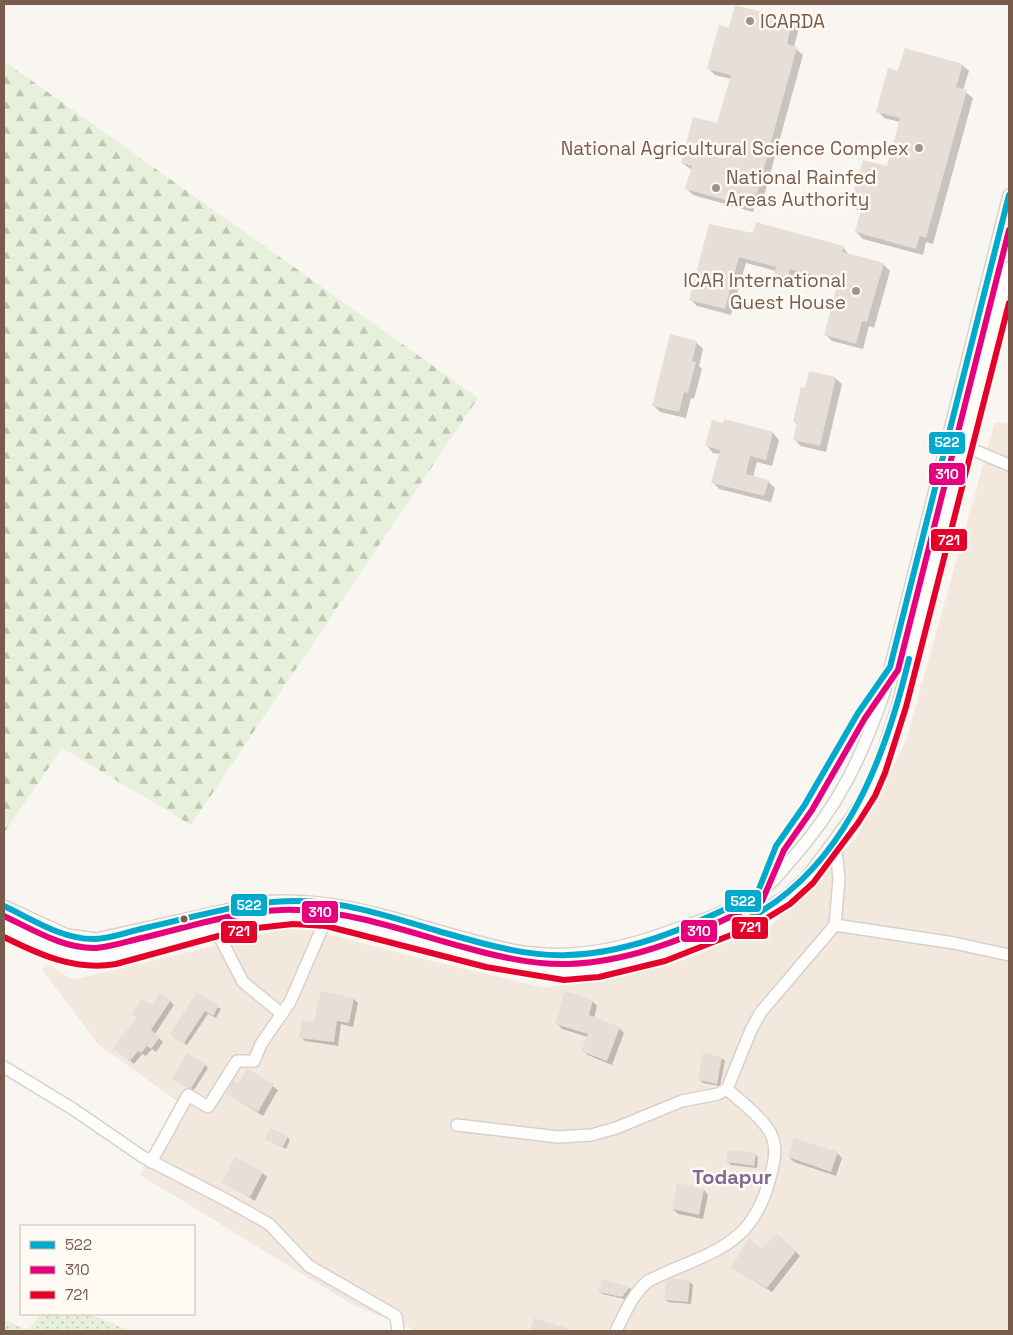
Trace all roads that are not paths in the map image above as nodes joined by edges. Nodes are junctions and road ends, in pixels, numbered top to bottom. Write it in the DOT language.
graph roads {
  1 [pos="1009,195"];
  2 [pos="1009,268"];
  3 [pos="964,446"];
  4 [pos="1009,465"];
  5 [pos="824,820"];
  6 [pos="838,837"];
  7 [pos="4,906"];
  8 [pos="327,917"];
  9 [pos="834,925"];
  10 [pos="4,927"];
  11 [pos="215,928"];
  12 [pos="1009,955"];
  13 [pos="282,1014"];
  14 [pos="4,1068"];
  15 [pos="727,1089"];
  16 [pos="457,1125"];
  17 [pos="151,1162"];
  18 [pos="398,1331"];
  19 [pos="616,1331"];
  1 -- 5 [label="street"];
  2 -- 3 [label="street"];
  3 -- 4 [label="street"];
  3 -- 6 [label="street"];
  5 -- 6 [label="street"];
  5 -- 7 [label="street"];
  6 -- 8 [label="street"];
  6 -- 9 [label="street"];
  8 -- 11 [label="street"];
  8 -- 13 [label="street"];
  9 -- 12 [label="street"];
  9 -- 15 [label="street"];
  10 -- 11 [label="street"];
  11 -- 13 [label="street"];
  13 -- 17 [label="street"];
  14 -- 17 [label="street"];
  15 -- 16 [label="street"];
  15 -- 19 [label="street"];
  17 -- 18 [label="street"];
}
